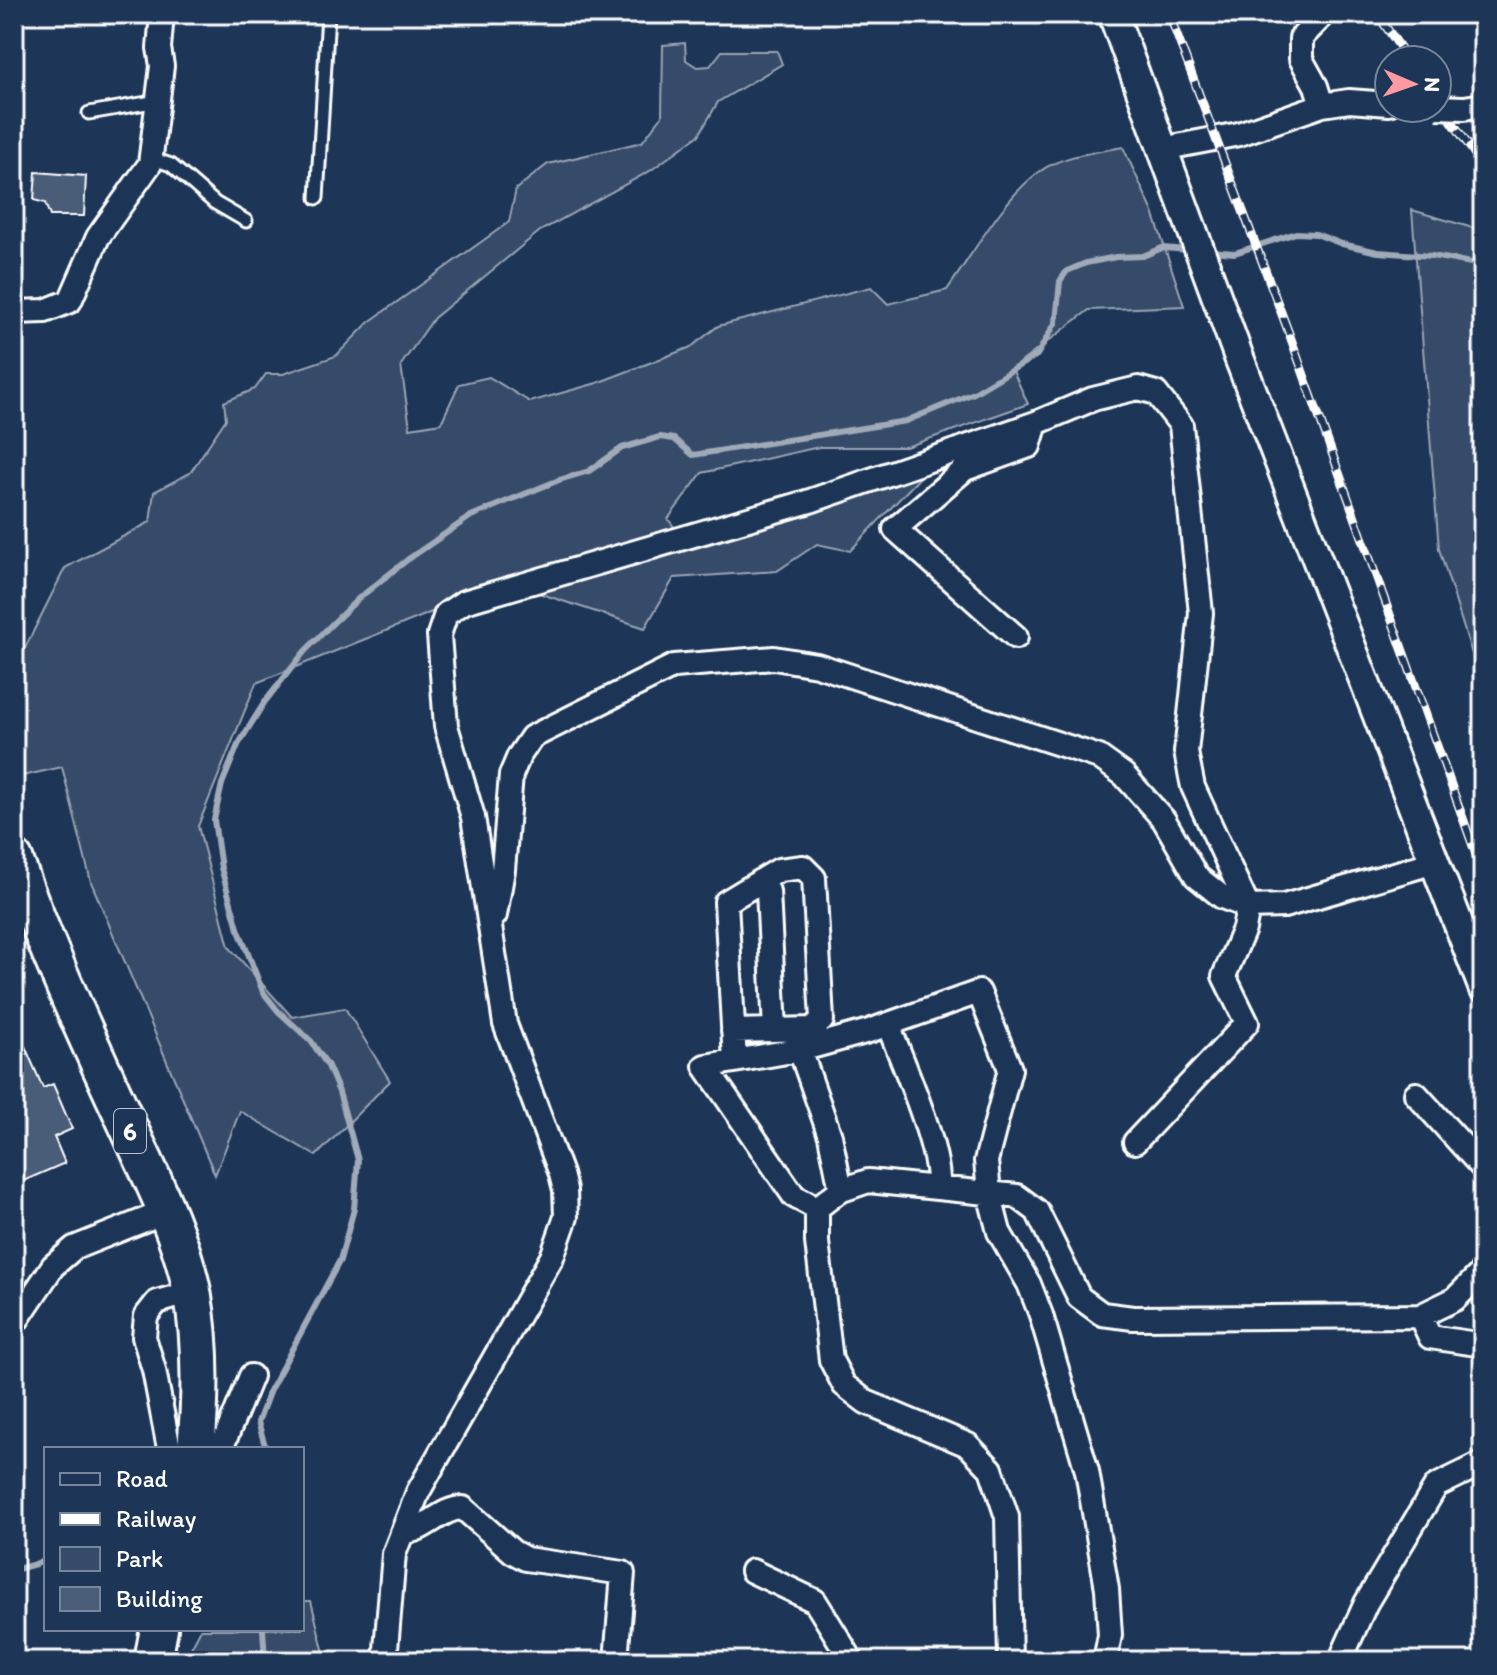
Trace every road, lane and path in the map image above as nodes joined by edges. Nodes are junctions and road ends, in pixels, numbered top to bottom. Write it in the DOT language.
graph roads {
  1 [pos="162,14"];
  2 [pos="328,14"];
  3 [pos="1113,14"];
  4 [pos="1324,14"];
  5 [pos="158,101"];
  6 [pos="1373,103"];
  7 [pos="1322,105"];
  8 [pos="1474,106"];
  9 [pos="1453,107"];
  10 [pos="89,113"];
  11 [pos="151,158"];
  12 [pos="1165,159"];
  13 [pos="317,198"];
  14 [pos="246,221"];
  15 [pos="14,312"];
  16 [pos="1036,423"];
  17 [pos="1016,637"];
  18 [pos="14,859"];
  19 [pos="1435,862"];
  20 [pos="760,881"];
  21 [pos="1248,907"];
  22 [pos="492,932"];
  23 [pos="1483,987"];
  24 [pos="888,1024"];
  25 [pos="775,1030"];
  26 [pos="733,1031"];
  27 [pos="800,1050"];
  28 [pos="735,1061"];
  29 [pos="1416,1094"];
  30 [pos="1135,1142"];
  31 [pos="1483,1168"];
  32 [pos="938,1188"];
  33 [pos="841,1190"];
  34 [pos="989,1193"];
  35 [pos="817,1208"];
  36 [pos="167,1211"];
  37 [pos="1483,1271"];
  38 [pos="192,1292"];
  39 [pos="1420,1316"];
  40 [pos="14,1324"];
  41 [pos="1483,1345"];
  42 [pos="251,1376"];
  43 [pos="198,1431"];
  44 [pos="169,1447"];
  45 [pos="222,1447"];
  46 [pos="1483,1463"];
  47 [pos="402,1532"];
  48 [pos="752,1571"];
  49 [pos="159,1631"];
  50 [pos="1108,1659"];
  51 [pos="153,1661"];
  52 [pos="385,1661"];
  53 [pos="616,1661"];
  54 [pos="852,1661"];
  55 [pos="1010,1661"];
  56 [pos="1340,1661"];
  1 -- 5 [label="street"];
  2 -- 13 [label="lane"];
  3 -- 12 [label="street"];
  4 -- 7 [label="street"];
  5 -- 10 [label="lane"];
  5 -- 11 [label="street"];
  6 -- 7 [label="street"];
  7 -- 12 [label="street"];
  8 -- 9 [label="street, bridge"];
  11 -- 14 [label="lane"];
  11 -- 15 [label="street"];
  12 -- 19 [label="street"];
  16 -- 17 [label="street"];
  16 -- 21 [label="street"];
  16 -- 22 [label="street"];
  18 -- 36 [label="main road, 6"];
  19 -- 21 [label="street"];
  19 -- 23 [label="street"];
  20 -- 25 [label="street"];
  20 -- 25 [label="street"];
  20 -- 26 [label="street"];
  21 -- 22 [label="street"];
  21 -- 30 [label="street"];
  22 -- 47 [label="street"];
  24 -- 27 [label="street"];
  24 -- 32 [label="street"];
  24 -- 34 [label="street"];
  25 -- 26 [label="street"];
  26 -- 28 [label="street"];
  27 -- 28 [label="street"];
  27 -- 33 [label="street"];
  28 -- 35 [label="street"];
  29 -- 31 [label="street"];
  32 -- 33 [label="street"];
  32 -- 34 [label="street"];
  33 -- 35 [label="street"];
  34 -- 39 [label="street"];
  34 -- 50 [label="street"];
  35 -- 55 [label="street"];
  36 -- 38 [label="main road, 6"];
  36 -- 40 [label="street"];
  37 -- 39 [label="street"];
  38 -- 43 [label="main road, 6"];
  38 -- 44 [label="street"];
  39 -- 41 [label="street"];
  42 -- 45 [label="street"];
  46 -- 56 [label="street"];
  47 -- 52 [label="street"];
  47 -- 53 [label="street"];
  48 -- 54 [label="street"];
  49 -- 51 [label="main road"];
}
